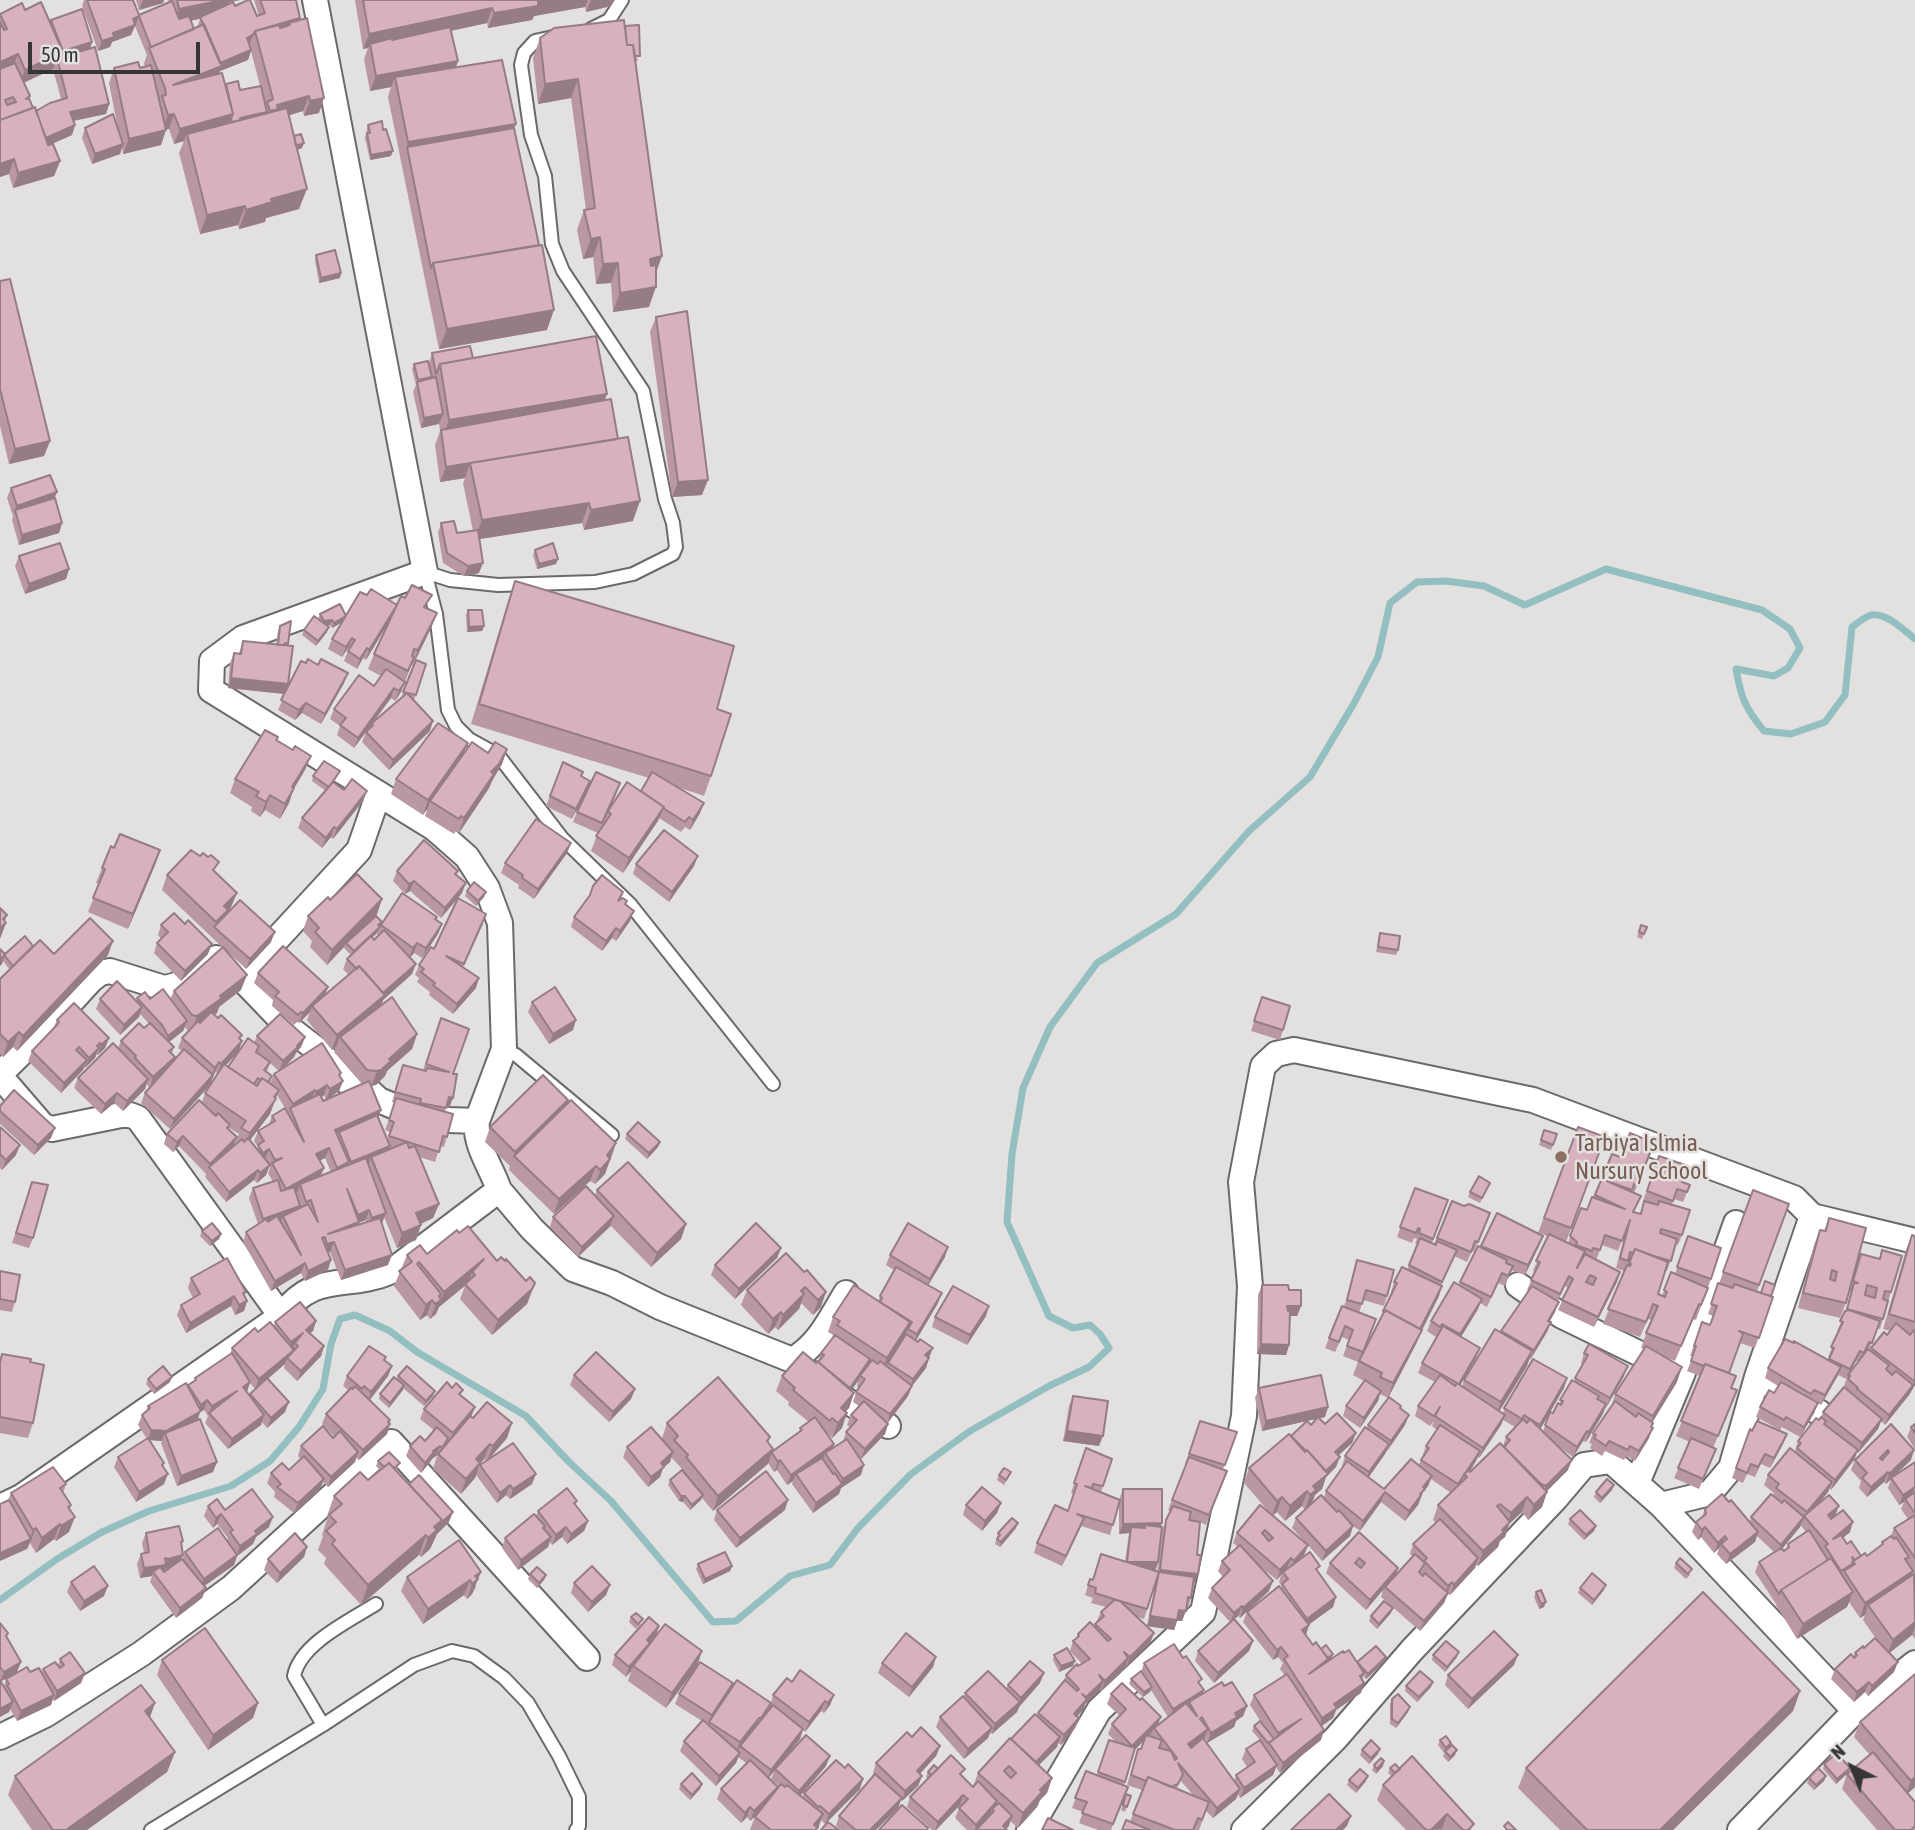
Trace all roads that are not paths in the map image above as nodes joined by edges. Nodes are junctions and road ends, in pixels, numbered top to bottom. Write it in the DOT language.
graph roads {
  1 [pos="315,0"];
  2 [pos="622,0"];
  3 [pos="425,572"];
  4 [pos="378,794"];
  5 [pos="241,978"];
  6 [pos="504,1049"];
  7 [pos="0,1075"];
  8 [pos="773,1084"];
  9 [pos="477,1121"];
  10 [pos="612,1135"];
  11 [pos="499,1190"];
  12 [pos="1812,1216"];
  13 [pos="1736,1223"];
  14 [pos="1915,1241"];
  15 [pos="1518,1286"];
  16 [pos="846,1293"];
  17 [pos="281,1316"];
  18 [pos="792,1360"];
  19 [pos="1682,1375"];
  20 [pos="1757,1377"];
  21 [pos="1820,1413"];
  22 [pos="888,1426"];
  23 [pos="1637,1483"];
  24 [pos="1661,1504"];
  25 [pos="0,1507"];
  26 [pos="376,1604"];
  27 [pos="587,1658"];
  28 [pos="1915,1663"];
  29 [pos="1855,1711"];
  30 [pos="323,1725"];
  31 [pos="0,1737"];
  32 [pos="151,1830"];
  33 [pos="576,1830"];
  34 [pos="1029,1830"];
  35 [pos="1244,1830"];
  36 [pos="1740,1830"];
  1 -- 3 [label="street"];
  2 -- 3 [label="lane"];
  3 -- 4 [label="street"];
  3 -- 8 [label="lane"];
  4 -- 5 [label="street"];
  4 -- 6 [label="street"];
  5 -- 7 [label="street"];
  5 -- 9 [label="street"];
  6 -- 9 [label="street"];
  6 -- 10 [label="lane"];
  7 -- 17 [label="street"];
  9 -- 11 [label="street"];
  11 -- 17 [label="street"];
  11 -- 18 [label="street"];
  12 -- 14 [label="street"];
  12 -- 20 [label="street"];
  12 -- 34 [label="street"];
  13 -- 19 [label="street"];
  15 -- 19 [label="street"];
  16 -- 18 [label="street"];
  17 -- 25 [label="street"];
  18 -- 22 [label="street"];
  19 -- 23 [label="street"];
  20 -- 21 [label="street"];
  20 -- 24 [label="street"];
  23 -- 24 [label="street"];
  23 -- 35 [label="street"];
  24 -- 29 [label="street"];
  26 -- 30 [label="lane"];
  27 -- 31 [label="street"];
  28 -- 29 [label="street"];
  29 -- 36 [label="street"];
  30 -- 32 [label="lane"];
  30 -- 33 [label="lane"];
}
